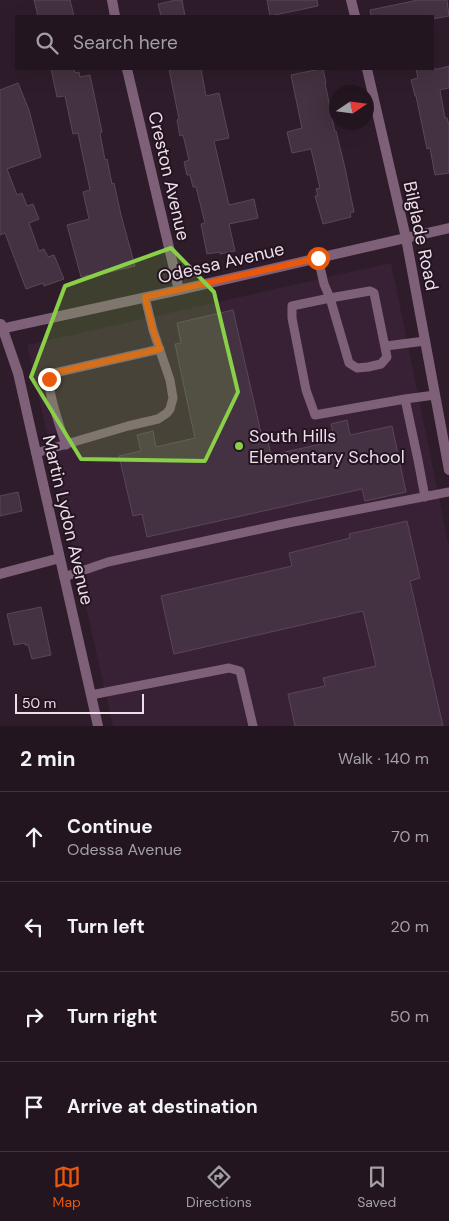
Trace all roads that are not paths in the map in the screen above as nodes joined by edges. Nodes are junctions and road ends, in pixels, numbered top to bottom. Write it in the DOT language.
graph roads {
  1 [pos="112,0"];
  2 [pos="351,0"];
  3 [pos="115,15"];
  4 [pos="355,15"];
  5 [pos="127,70"];
  6 [pos="367,70"];
  7 [pos="449,228"];
  8 [pos="406,238"];
  9 [pos="318,258"];
  10 [pos="178,290"];
  11 [pos="145,297"];
  12 [pos="330,298"];
  13 [pos="1,326"];
  14 [pos="425,341"];
  15 [pos="386,346"];
  16 [pos="160,349"];
  17 [pos="435,395"];
  18 [pos="405,399"];
  19 [pos="66,445"];
  20 [pos="36,453"];
  21 [pos="449,470"];
  22 [pos="449,492"];
  23 [pos="425,497"];
  24 [pos="60,558"];
  25 [pos="0,574"];
  26 [pos="64,577"];
  27 [pos="91,695"];
  28 [pos="98,726"];
  29 [pos="253,726"];
  1 -- 3 [label="street"];
  2 -- 4 [label="street"];
  5 -- 10 [label="street, Creston Avenue"];
  6 -- 8 [label="street, Bilglade Road"];
  7 -- 8 [label="street, Odessa Avenue"];
  8 -- 9 [label="street, Odessa Avenue"];
  8 -- 14 [label="street, Bilglade Road"];
  9 -- 10 [label="street, Odessa Avenue"];
  9 -- 12 [label="lane"];
  10 -- 11 [label="street, Odessa Avenue"];
  11 -- 13 [label="street, Odessa Avenue"];
  11 -- 16 [label="lane"];
  12 -- 15 [label="lane"];
  12 -- 15 [label="lane"];
  12 -- 18 [label="lane"];
  13 -- 20 [label="street, Martin Lydon Avenue"];
  14 -- 15 [label="lane"];
  14 -- 17 [label="street, Bilglade Road"];
  16 -- 19 [label="lane"];
  16 -- 19 [label="lane"];
  17 -- 18 [label="lane"];
  17 -- 21 [label="street, Bilglade Road"];
  18 -- 23 [label="lane"];
  19 -- 20 [label="lane"];
  20 -- 24 [label="street, Martin Lydon Avenue"];
  22 -- 23 [label="lane"];
  23 -- 26 [label="lane"];
  24 -- 25 [label="street"];
  24 -- 26 [label="street, Martin Lydon Avenue"];
  26 -- 27 [label="street, Martin Lydon Avenue"];
  27 -- 28 [label="street, Martin Lydon Avenue"];
  27 -- 29 [label="lane"];
}
